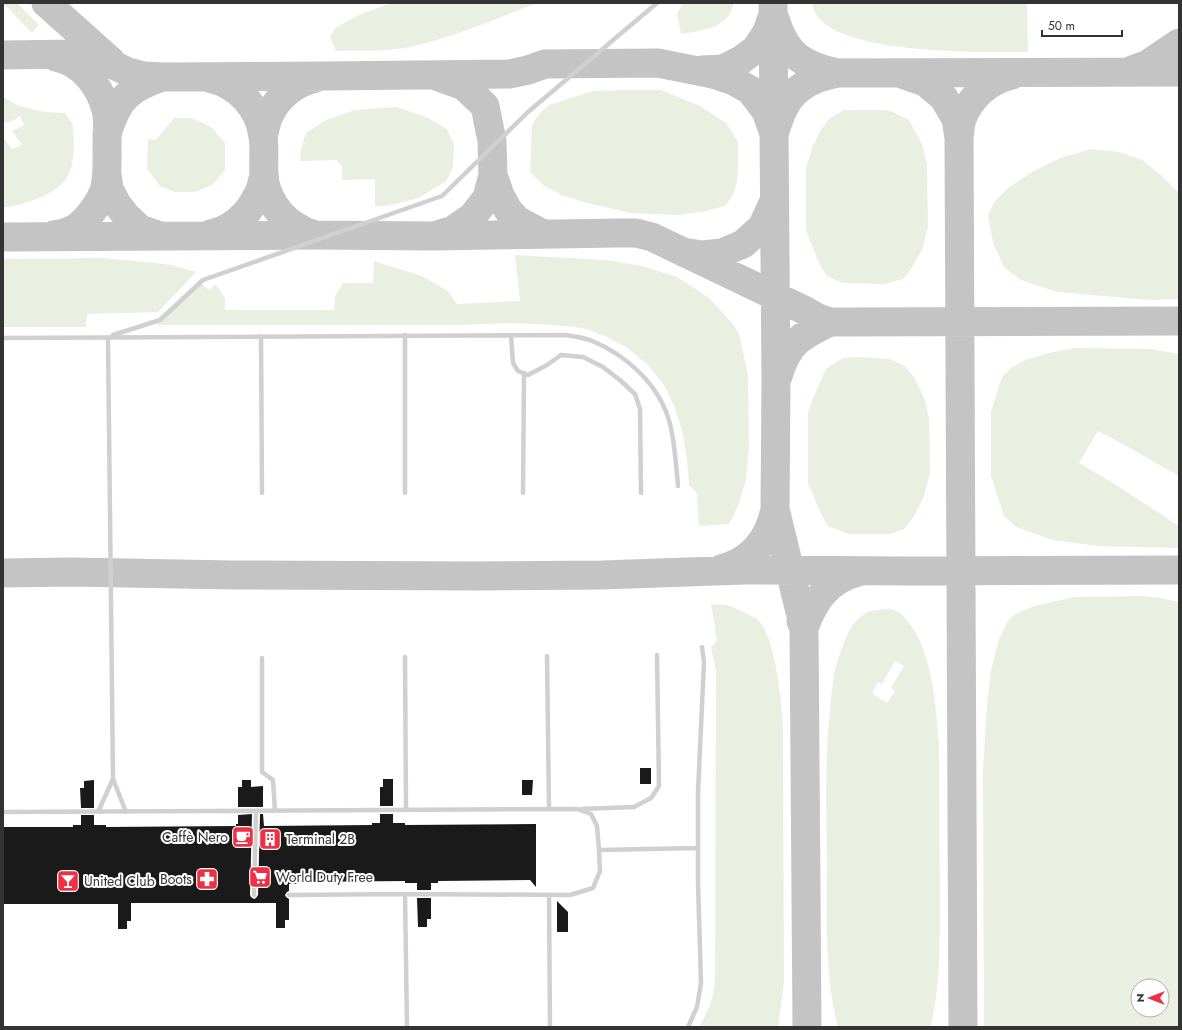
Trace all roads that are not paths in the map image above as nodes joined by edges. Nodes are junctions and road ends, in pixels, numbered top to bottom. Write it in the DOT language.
graph roads {
  1 [pos="657,3"];
  2 [pos="511,335"];
  3 [pos="261,336"];
  4 [pos="405,336"];
  5 [pos="108,337"];
  6 [pos="3,338"];
  7 [pos="524,373"];
  8 [pos="678,486"];
  9 [pos="262,493"];
  10 [pos="405,493"];
  11 [pos="523,493"];
  12 [pos="641,493"];
  13 [pos="702,647"];
  14 [pos="657,655"];
  15 [pos="405,656"];
  16 [pos="547,656"];
  17 [pos="262,658"];
  18 [pos="112,779"];
  19 [pos="577,809"];
  20 [pos="406,810"];
  21 [pos="549,810"];
  22 [pos="256,811"];
  23 [pos="275,811"];
  24 [pos="3,812"];
  25 [pos="98,812"];
  26 [pos="126,812"];
  27 [pos="698,848"];
  28 [pos="599,850"];
  29 [pos="405,894"];
  30 [pos="254,895"];
  31 [pos="289,895"];
  32 [pos="549,895"];
  33 [pos="407,1027"];
  34 [pos="550,1027"];
  35 [pos="688,1027"];
  1 -- 5 [label="lane"];
  2 -- 4 [label="lane"];
  2 -- 7 [label="lane"];
  2 -- 8 [label="lane"];
  3 -- 4 [label="lane"];
  3 -- 5 [label="lane"];
  3 -- 9 [label="lane"];
  4 -- 10 [label="lane"];
  5 -- 6 [label="lane"];
  5 -- 18 [label="lane"];
  7 -- 11 [label="lane"];
  7 -- 12 [label="lane"];
  13 -- 27 [label="lane"];
  14 -- 19 [label="lane"];
  15 -- 20 [label="lane"];
  16 -- 21 [label="lane"];
  17 -- 23 [label="lane"];
  18 -- 25 [label="lane"];
  18 -- 26 [label="lane"];
  19 -- 21 [label="lane"];
  19 -- 28 [label="lane"];
  20 -- 21 [label="lane"];
  20 -- 23 [label="lane"];
  22 -- 23 [label="lane"];
  22 -- 26 [label="lane"];
  22 -- 30 [label="lane"];
  24 -- 25 [label="lane"];
  25 -- 26 [label="lane"];
  27 -- 28 [label="lane"];
  27 -- 35 [label="lane"];
  28 -- 32 [label="lane"];
  29 -- 31 [label="lane"];
  29 -- 32 [label="lane"];
  29 -- 33 [label="lane"];
  32 -- 34 [label="lane"];
}
